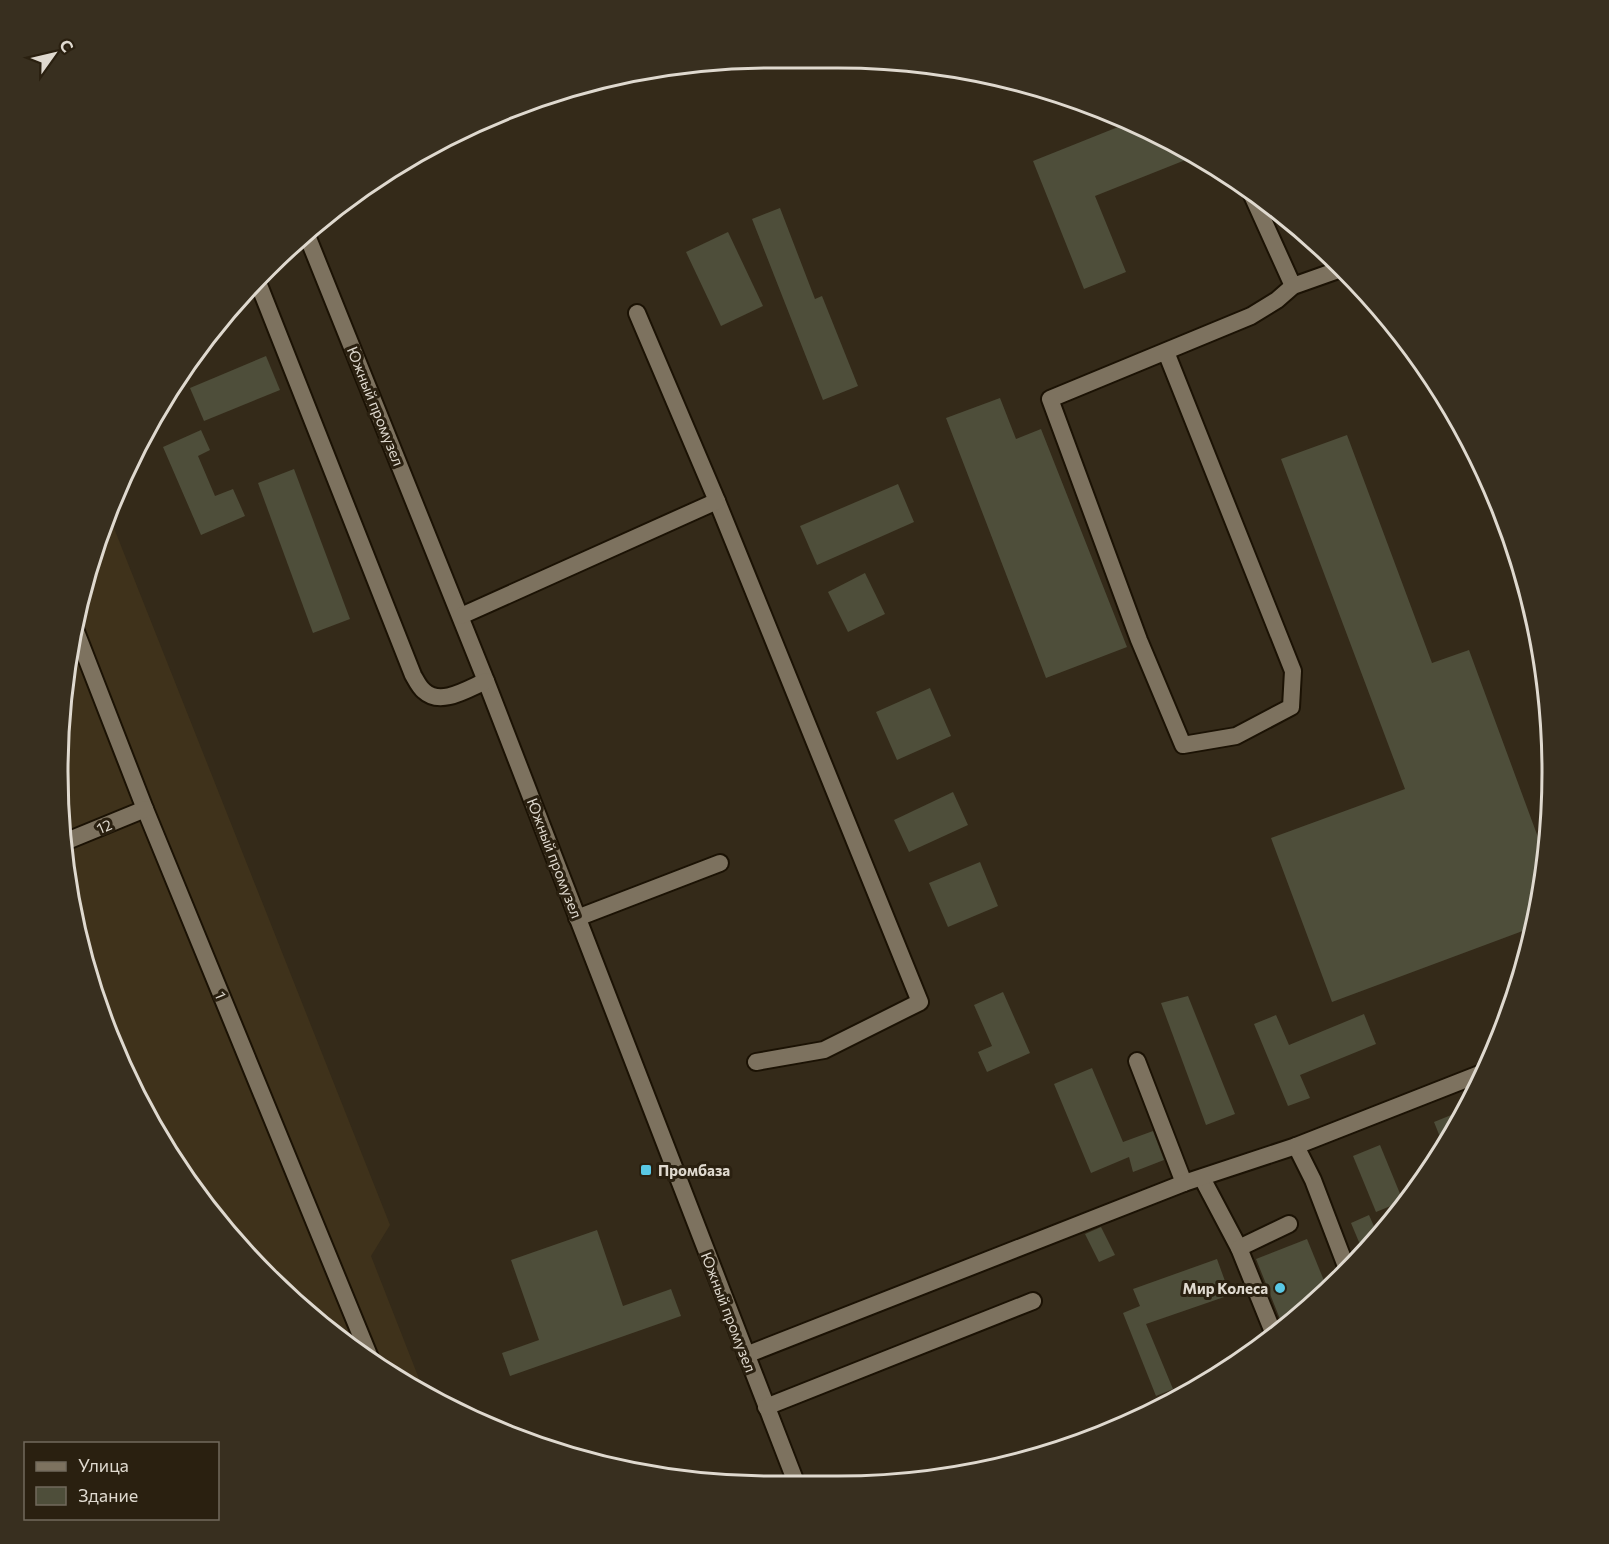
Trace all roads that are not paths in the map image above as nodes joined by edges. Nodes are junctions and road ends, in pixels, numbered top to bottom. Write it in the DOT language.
graph roads {
  1 [pos="1257,207"];
  2 [pos="309,241"];
  3 [pos="1333,272"];
  4 [pos="1293,286"];
  5 [pos="260,288"];
  6 [pos="637,313"];
  7 [pos="1166,352"];
  8 [pos="717,501"];
  9 [pos="461,616"];
  10 [pos="80,642"];
  11 [pos="486,681"];
  12 [pos="145,809"];
  13 [pos="71,840"];
  14 [pos="720,863"];
  15 [pos="578,918"];
  16 [pos="1137,1061"];
  17 [pos="756,1062"];
  18 [pos="1473,1076"];
  19 [pos="1296,1146"];
  20 [pos="1202,1178"];
  21 [pos="1184,1183"];
  22 [pos="1289,1224"];
  23 [pos="1239,1248"];
  24 [pos="1344,1261"];
  25 [pos="1033,1301"];
  26 [pos="1271,1327"];
  27 [pos="366,1347"];
  28 [pos="746,1355"];
  29 [pos="766,1407"];
  30 [pos="793,1476"];
  1 -- 4 [label="street"];
  2 -- 9 [label="street, Южный промузел"];
  3 -- 4 [label="street"];
  4 -- 7 [label="street"];
  5 -- 11 [label="street"];
  6 -- 8 [label="street"];
  7 -- 7 [label="street"];
  8 -- 9 [label="street"];
  8 -- 17 [label="street"];
  9 -- 11 [label="street, Южный промузел"];
  10 -- 12 [label="street, 1 / 1"];
  11 -- 15 [label="street, Южный промузел"];
  12 -- 13 [label="street, 12 / 12"];
  12 -- 27 [label="street, 1 / 1"];
  14 -- 15 [label="street"];
  15 -- 28 [label="street, Южный промузел"];
  16 -- 21 [label="street"];
  18 -- 19 [label="street"];
  19 -- 20 [label="street"];
  19 -- 24 [label="street"];
  20 -- 21 [label="street"];
  20 -- 23 [label="street"];
  21 -- 28 [label="street"];
  22 -- 23 [label="street"];
  23 -- 26 [label="street"];
  25 -- 29 [label="street"];
  28 -- 29 [label="street, Южный промузел"];
  29 -- 30 [label="street, Южный промузел"];
}
